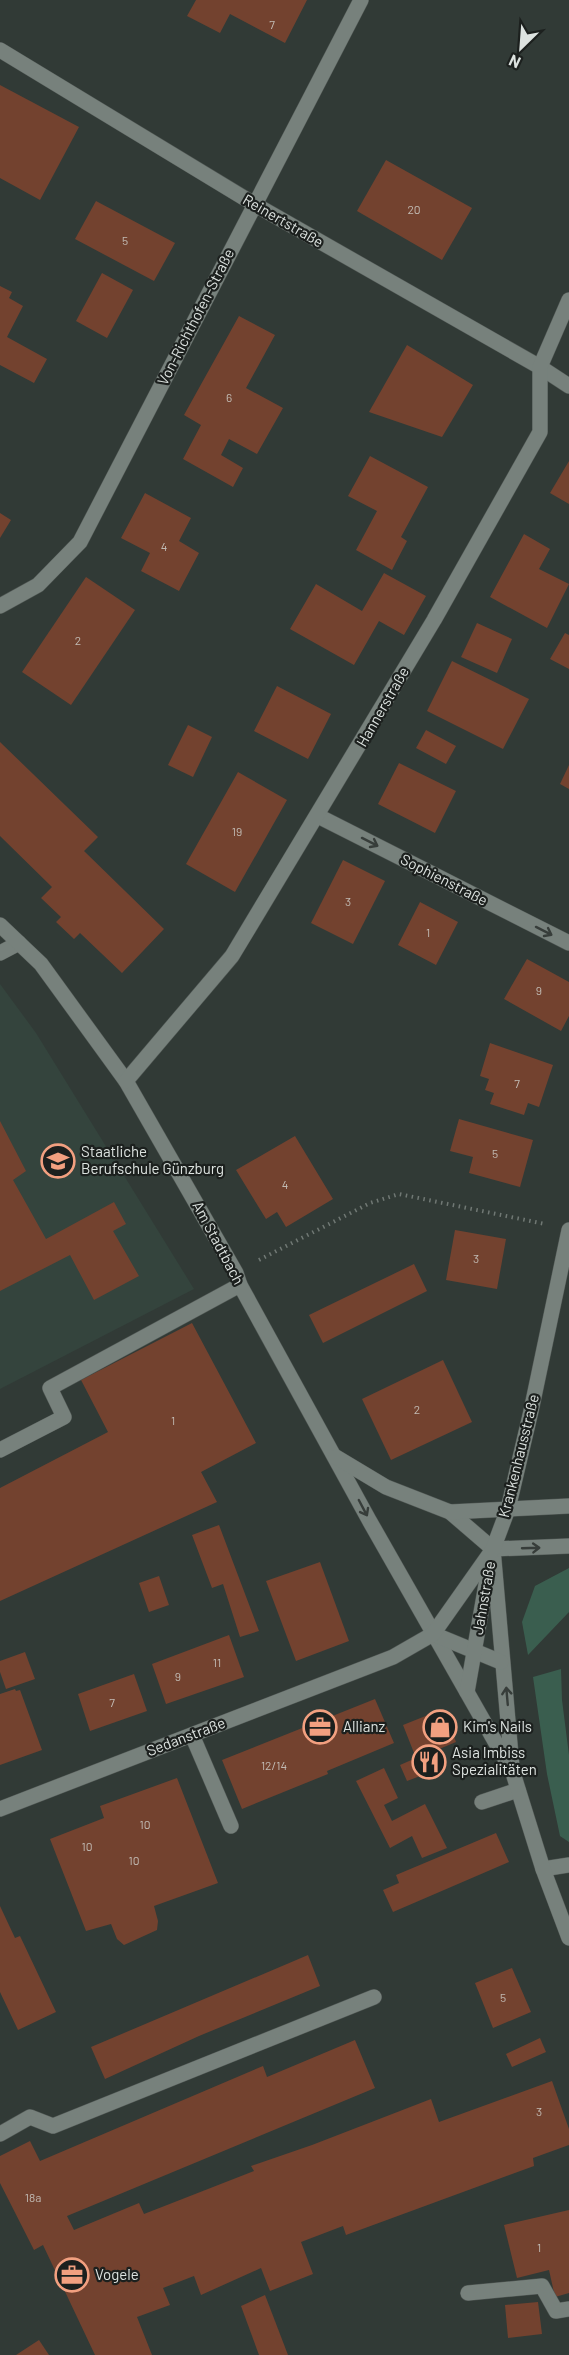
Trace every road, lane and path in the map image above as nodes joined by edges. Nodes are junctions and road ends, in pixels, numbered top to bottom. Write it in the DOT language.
graph roads {
  1 [pos="361,0"];
  2 [pos="0,50"];
  3 [pos="254,204"];
  4 [pos="569,300"];
  5 [pos="540,367"];
  6 [pos="569,386"];
  7 [pos="0,606"];
  8 [pos="318,816"];
  9 [pos="0,925"];
  10 [pos="19,943"];
  11 [pos="569,944"];
  12 [pos="0,953"];
  13 [pos="126,1081"];
  14 [pos="569,1230"];
  15 [pos="238,1279"];
  16 [pos="0,1450"];
  17 [pos="336,1456"];
  18 [pos="569,1506"];
  19 [pos="508,1509"];
  20 [pos="450,1512"];
  21 [pos="569,1546"];
  22 [pos="493,1549"];
  23 [pos="433,1634"];
  24 [pos="475,1651"];
  25 [pos="501,1662"];
  26 [pos="373,1664"];
  27 [pos="467,1692"];
  28 [pos="192,1735"];
  29 [pos="513,1773"];
  30 [pos="518,1790"];
  31 [pos="482,1802"];
  32 [pos="0,1809"];
  33 [pos="231,1827"];
  34 [pos="569,1865"];
  35 [pos="543,1869"];
  36 [pos="569,1938"];
  37 [pos="374,1997"];
  38 [pos="0,2134"];
  39 [pos="468,2293"];
  40 [pos="569,2309"];
  1 -- 3 [label="street, Von-Richthofen-Straße"];
  2 -- 3 [label="street, Reinertstraße"];
  3 -- 5 [label="street, Reinertstraße"];
  3 -- 7 [label="street, Von-Richthofen-Straße"];
  4 -- 5 [label="street, Hannerstraße"];
  5 -- 6 [label="street, Reinertstraße"];
  5 -- 8 [label="street, Hannerstraße"];
  8 -- 11 [label="street, Sophienstraße, one-way"];
  8 -- 13 [label="street, Hannerstraße"];
  9 -- 10 [label="street, Am Stadtbach"];
  10 -- 12 [label="street"];
  10 -- 13 [label="street, Am Stadtbach"];
  13 -- 15 [label="street, Am Stadtbach"];
  14 -- 15 [label="path"];
  14 -- 19 [label="street, Krankenhausstraße"];
  15 -- 16 [label="street"];
  15 -- 17 [label="street, Am Stadtbach"];
  17 -- 20 [label="street, Am Stadtbach"];
  17 -- 23 [label="street, Am Stadtbach, one-way"];
  18 -- 19 [label="street, Am Stadtbach"];
  19 -- 20 [label="street, Am Stadtbach"];
  19 -- 22 [label="street, Krankenhausstraße"];
  20 -- 22 [label="street, Am Stadtbach"];
  22 -- 21 [label="street, one-way"];
  22 -- 23 [label="street, Krankenhausstraße"];
  22 -- 24 [label="street, Jahnstraße"];
  22 -- 25 [label="street, Jahnstraße"];
  23 -- 24 [label="street, Jahnstraße"];
  23 -- 26 [label="street, Krankenhausstraße"];
  23 -- 27 [label="street, Jahnstraße"];
  24 -- 25 [label="street, Jahnstraße"];
  24 -- 27 [label="street, Jahnstraße"];
  29 -- 25 [label="street, Jahnstraße, one-way"];
  26 -- 28 [label="street, Sedanstraße"];
  27 -- 29 [label="street, Jahnstraße"];
  28 -- 32 [label="street, Sedanstraße"];
  28 -- 33 [label="street"];
  29 -- 30 [label="street, Jahnstraße"];
  30 -- 31 [label="street"];
  30 -- 35 [label="street, Jahnstraße"];
  34 -- 35 [label="street"];
  35 -- 36 [label="street, Jahnstraße"];
  37 -- 38 [label="street"];
  39 -- 40 [label="street"];
}
